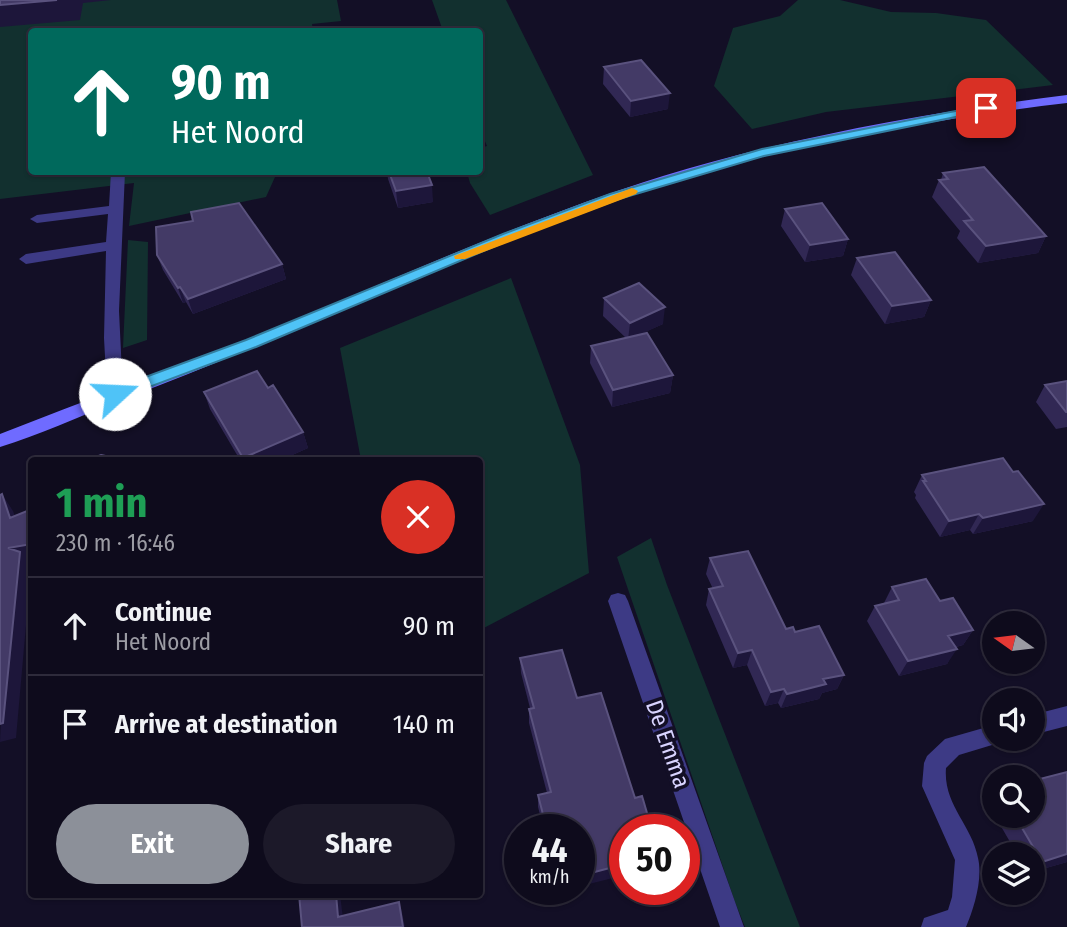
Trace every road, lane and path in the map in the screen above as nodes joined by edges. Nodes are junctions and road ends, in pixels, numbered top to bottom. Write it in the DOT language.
graph roads {
  1 [pos="1067,99"];
  2 [pos="118,175"];
  3 [pos="116,209"];
  4 [pos="37,219"];
  5 [pos="111,246"];
  6 [pos="26,259"];
  7 [pos="115,394"];
  8 [pos="0,441"];
  9 [pos="618,601"];
  10 [pos="1067,716"];
  11 [pos="1045,722"];
  12 [pos="982,738"];
  13 [pos="732,927"];
  14 [pos="933,927"];
  1 -- 7 [label="main road"];
  2 -- 3 [label="street"];
  3 -- 4 [label="street"];
  3 -- 5 [label="street"];
  5 -- 6 [label="street"];
  5 -- 7 [label="street"];
  7 -- 8 [label="main road"];
  9 -- 13 [label="street, De Emma"];
  10 -- 11 [label="street"];
  12 -- 14 [label="street"];
}
